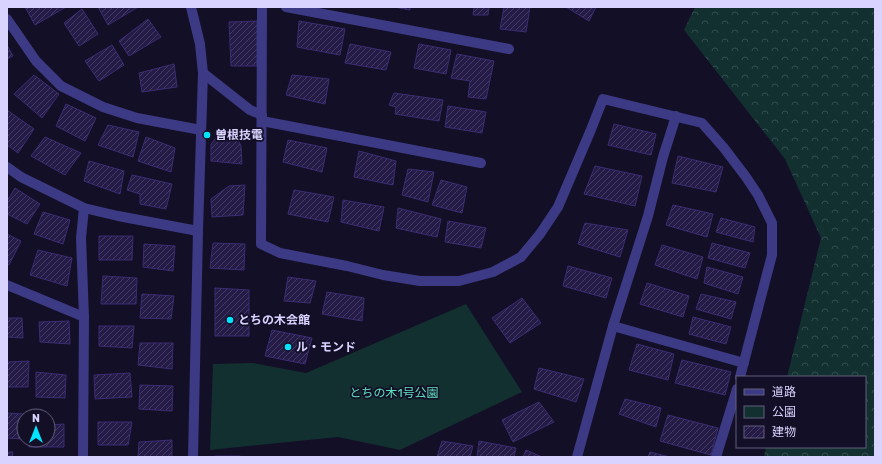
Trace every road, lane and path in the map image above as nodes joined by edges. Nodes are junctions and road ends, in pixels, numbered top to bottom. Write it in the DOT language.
graph roads {
  1 [pos="191,7"];
  2 [pos="262,7"];
  3 [pos="286,7"];
  4 [pos="7,19"];
  5 [pos="509,50"];
  6 [pos="203,73"];
  7 [pos="676,116"];
  8 [pos="262,118"];
  9 [pos="201,130"];
  10 [pos="480,164"];
  11 [pos="7,168"];
  12 [pos="84,208"];
  13 [pos="198,231"];
  14 [pos="7,285"];
  15 [pos="84,317"];
  16 [pos="613,326"];
  17 [pos="744,364"];
  18 [pos="740,376"];
  19 [pos="736,392"];
  20 [pos="83,457"];
  21 [pos="193,457"];
  22 [pos="577,457"];
  23 [pos="716,457"];
  1 -- 6 [label="street"];
  2 -- 8 [label="street"];
  3 -- 5 [label="street"];
  4 -- 9 [label="street"];
  6 -- 8 [label="street"];
  6 -- 9 [label="street"];
  7 -- 8 [label="street"];
  7 -- 16 [label="street"];
  7 -- 17 [label="street"];
  8 -- 10 [label="street"];
  9 -- 13 [label="street"];
  11 -- 12 [label="street"];
  12 -- 13 [label="street"];
  12 -- 15 [label="street"];
  13 -- 21 [label="street"];
  14 -- 15 [label="street"];
  15 -- 20 [label="street"];
  16 -- 17 [label="street"];
  16 -- 22 [label="street"];
  17 -- 18 [label="street"];
  19 -- 23 [label="street"];
}
